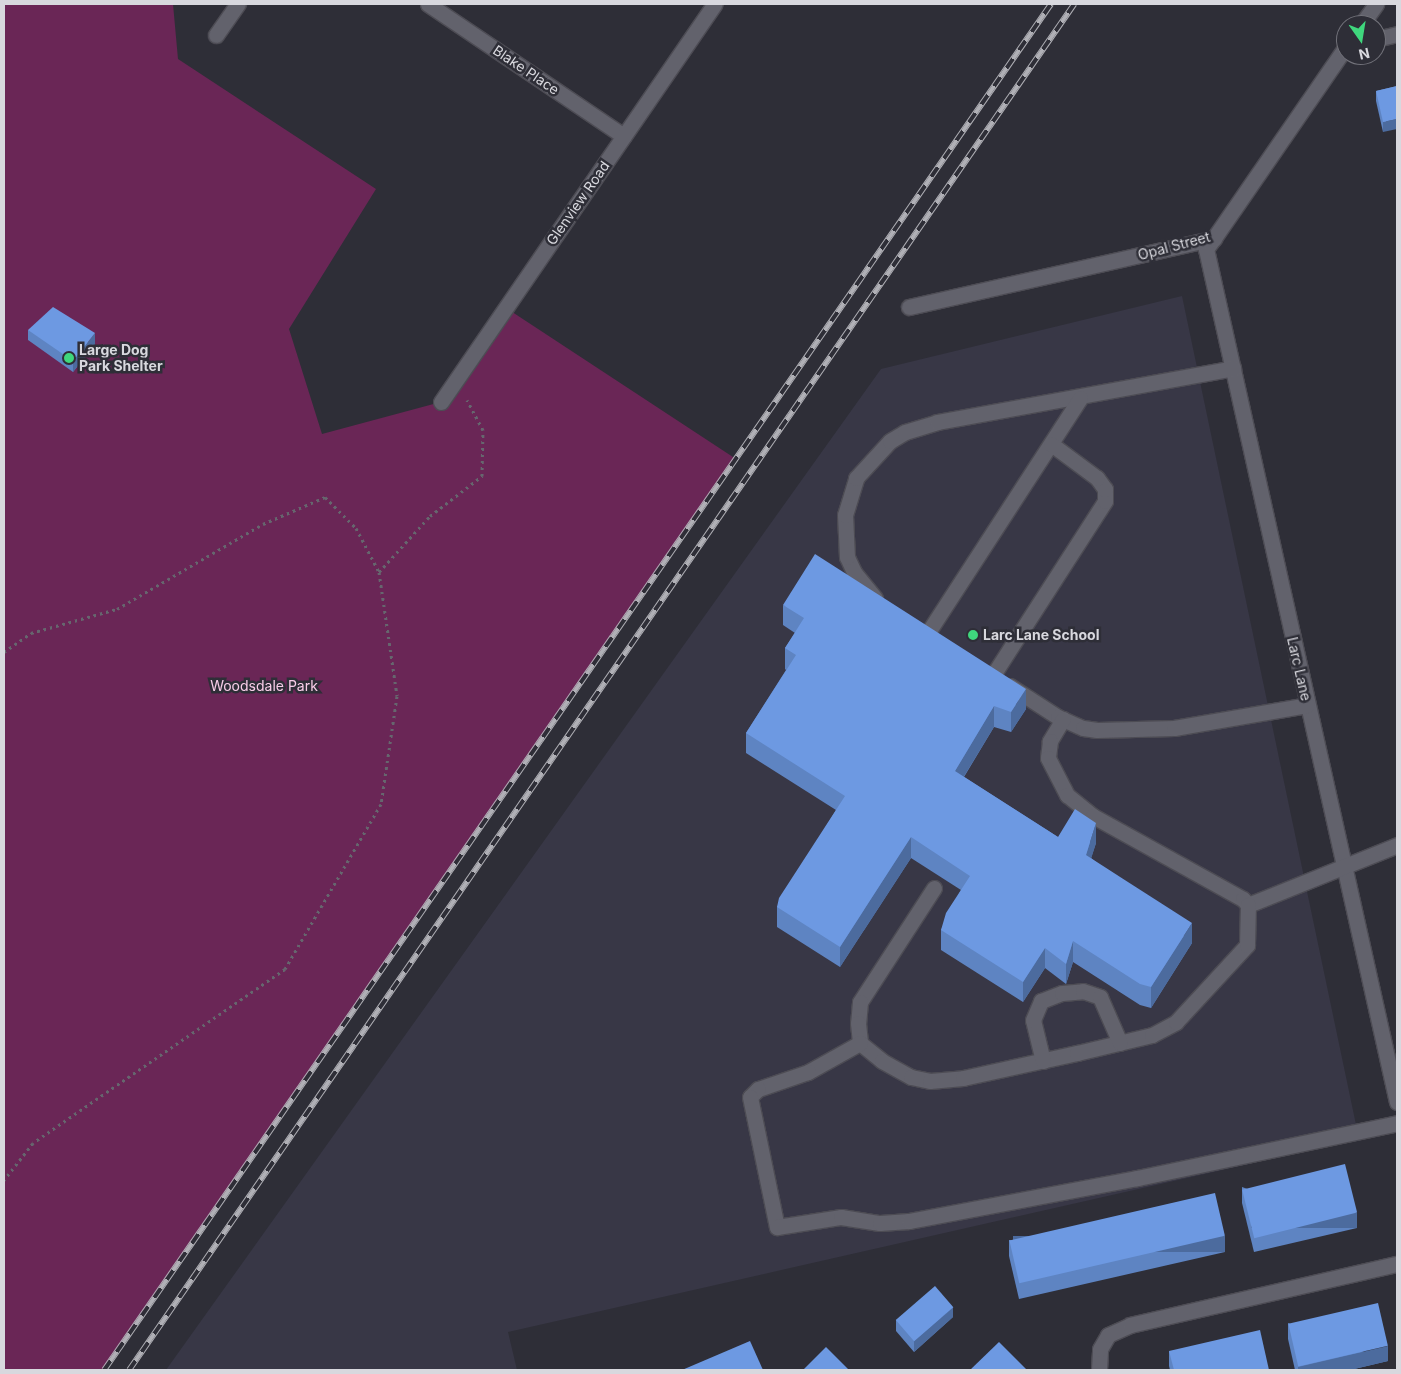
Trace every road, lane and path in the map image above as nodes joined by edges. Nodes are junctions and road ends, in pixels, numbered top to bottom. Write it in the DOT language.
graph roads {
  1 [pos="238,4"];
  2 [pos="428,4"];
  3 [pos="715,4"];
  4 [pos="1376,4"];
  5 [pos="1369,15"];
  6 [pos="216,35"];
  7 [pos="1336,61"];
  8 [pos="624,136"];
  9 [pos="1214,238"];
  10 [pos="909,308"];
  11 [pos="1233,368"];
  12 [pos="456,380"];
  13 [pos="1080,398"];
  14 [pos="441,402"];
  15 [pos="1051,444"];
  16 [pos="379,572"];
  17 [pos="884,606"];
  18 [pos="913,624"];
  19 [pos="927,634"];
  20 [pos="942,643"];
  21 [pos="4,652"];
  22 [pos="979,666"];
  23 [pos="993,675"];
  24 [pos="1307,705"];
  25 [pos="1063,719"];
  26 [pos="1397,845"];
  27 [pos="1344,869"];
  28 [pos="934,888"];
  29 [pos="1248,905"];
  30 [pos="860,1043"];
  31 [pos="1120,1043"];
  32 [pos="1391,1050"];
  33 [pos="1043,1061"];
  34 [pos="1397,1102"];
  35 [pos="1397,1123"];
  36 [pos="4,1180"];
  37 [pos="1397,1264"];
  38 [pos="1100,1370"];
  1 -- 6 [label="street"];
  2 -- 8 [label="street, Blake Place"];
  3 -- 8 [label="street, Glenview Road"];
  4 -- 5 [label="street"];
  7 -- 9 [label="street, Opal Street"];
  8 -- 12 [label="street, Glenview Road"];
  9 -- 10 [label="street, Opal Street"];
  9 -- 11 [label="street, Larc Lane"];
  11 -- 13 [label="street"];
  11 -- 24 [label="street, Larc Lane"];
  12 -- 14 [label="street, Glenview Road"];
  12 -- 16 [label="path"];
  13 -- 15 [label="street"];
  13 -- 17 [label="street"];
  15 -- 19 [label="street"];
  15 -- 23 [label="street"];
  16 -- 21 [label="path"];
  16 -- 36 [label="path"];
  18 -- 19 [label="street"];
  19 -- 20 [label="street"];
  22 -- 23 [label="street"];
  23 -- 25 [label="street"];
  24 -- 25 [label="street"];
  24 -- 27 [label="street, Larc Lane"];
  25 -- 29 [label="street"];
  26 -- 27 [label="street"];
  27 -- 29 [label="street"];
  27 -- 32 [label="street, Larc Lane"];
  28 -- 30 [label="street"];
  29 -- 31 [label="street"];
  30 -- 33 [label="street"];
  30 -- 35 [label="street"];
  31 -- 33 [label="street"];
  31 -- 33 [label="street"];
  32 -- 34 [label="street, Larc Lane"];
  37 -- 38 [label="street"];
}
